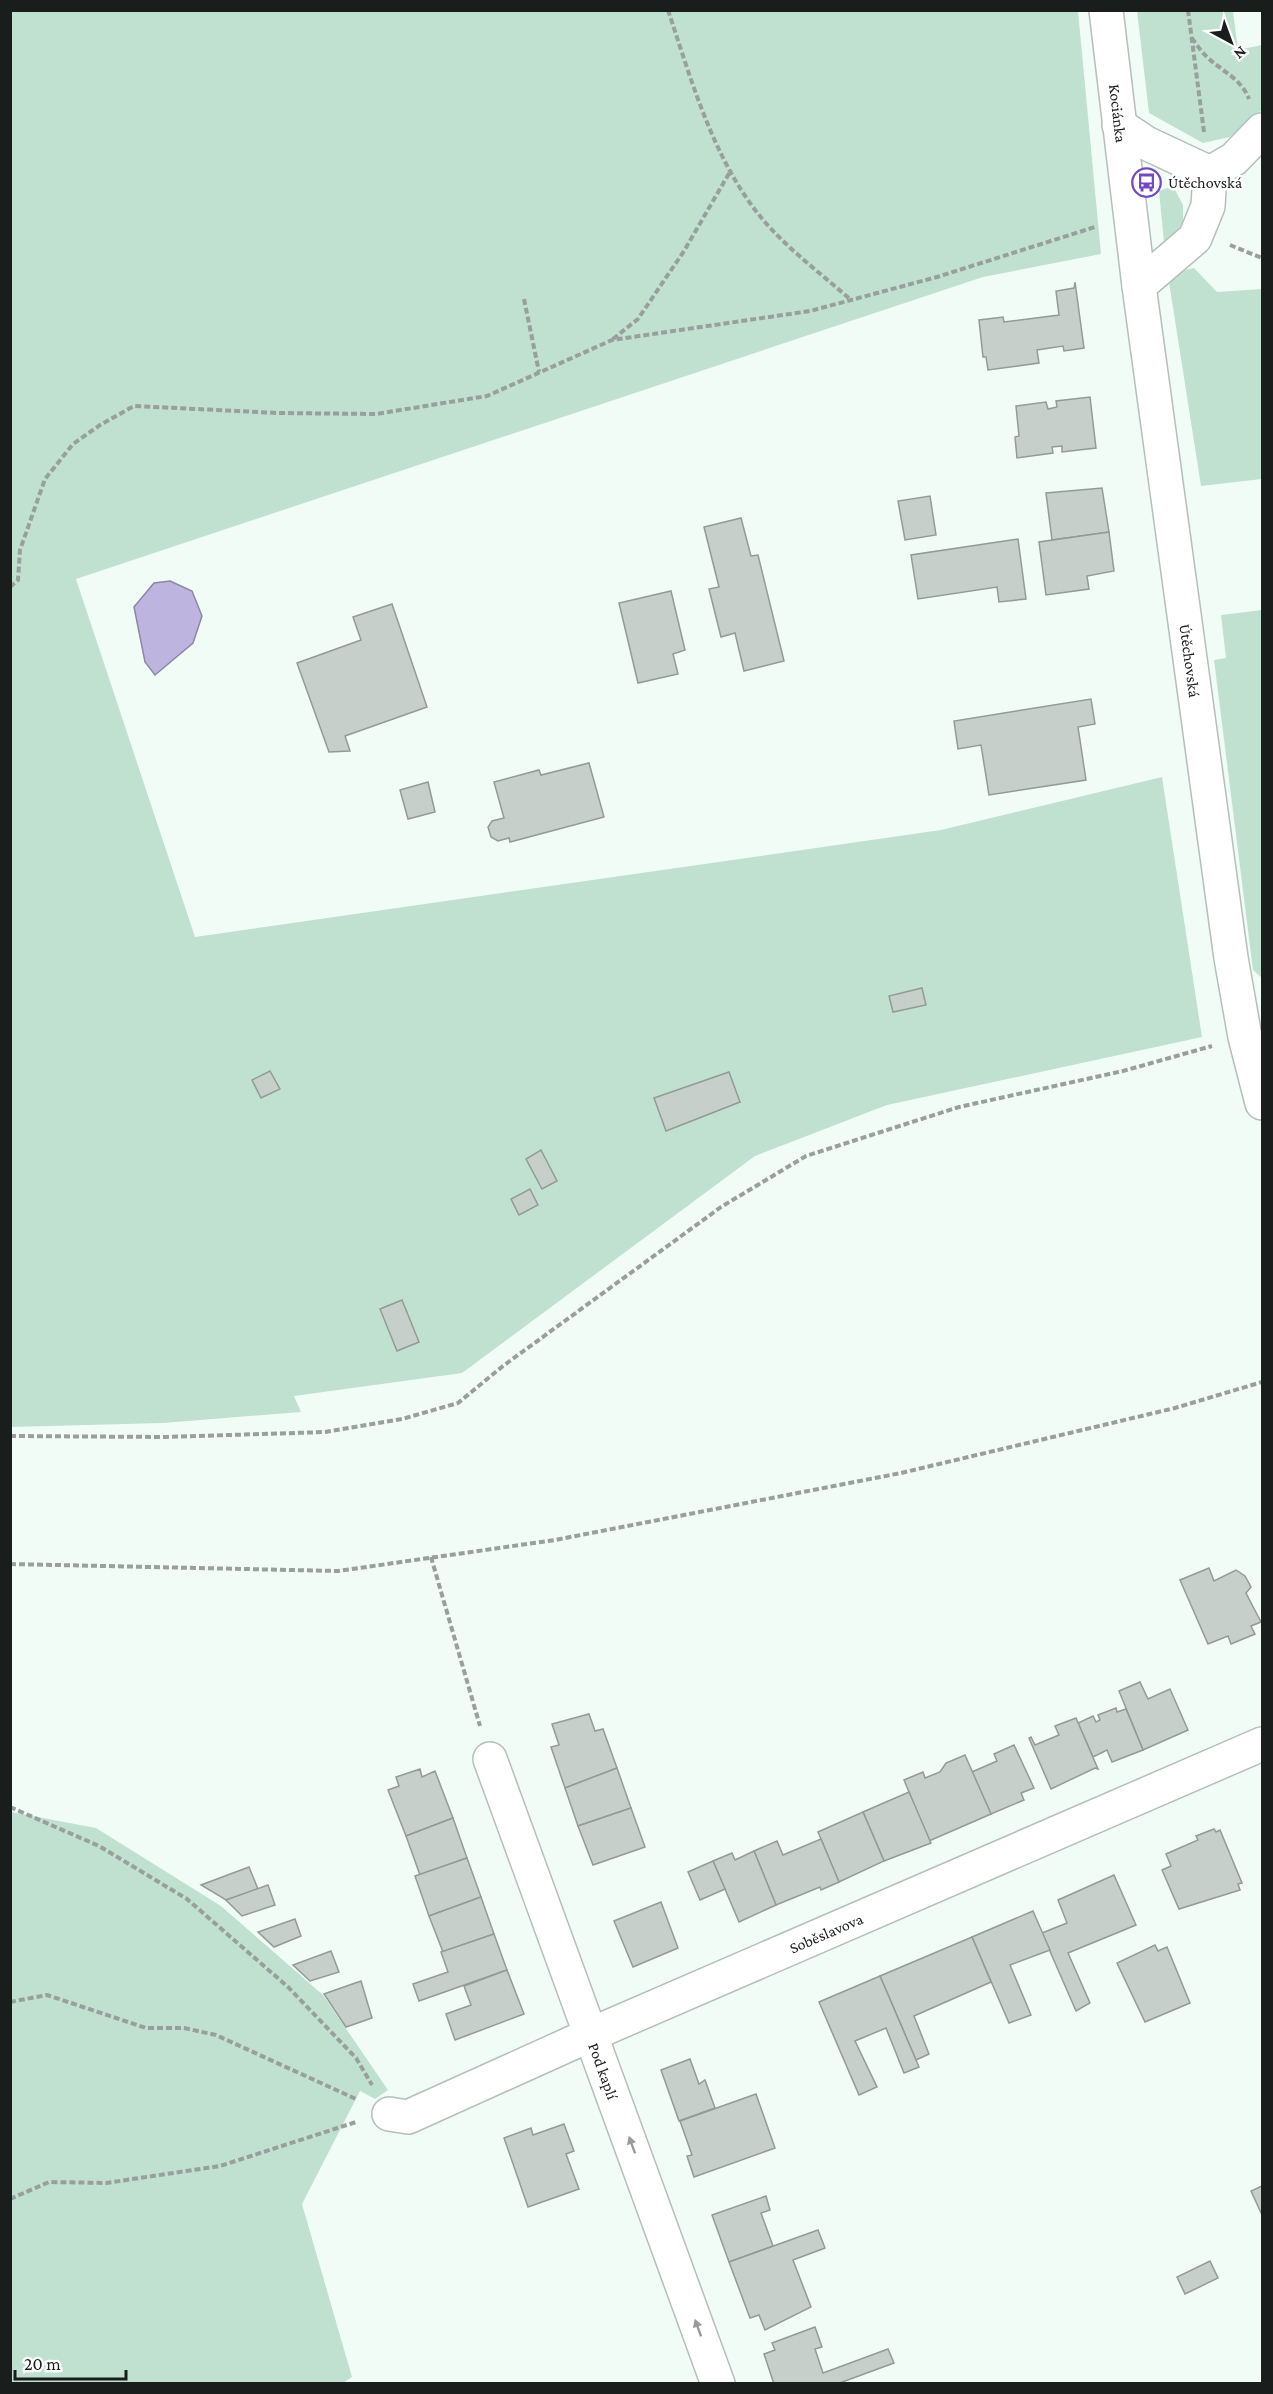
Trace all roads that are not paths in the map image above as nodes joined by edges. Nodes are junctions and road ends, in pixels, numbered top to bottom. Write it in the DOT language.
graph roads {
  1 [pos="1106,10"];
  2 [pos="1119,125"];
  3 [pos="1262,130"];
  4 [pos="1210,173"];
  5 [pos="1131,216"];
  6 [pos="1139,286"];
  7 [pos="1263,1103"];
  8 [pos="1263,1744"];
  9 [pos="490,1759"];
  10 [pos="592,2034"];
  11 [pos="388,2114"];
  12 [pos="718,2384"];
  1 -- 2 [label="street, Kociánka"];
  2 -- 4 [label="street"];
  2 -- 5 [label="street, Kociánka"];
  3 -- 4 [label="street"];
  4 -- 6 [label="street"];
  5 -- 6 [label="street, Útěchovská"];
  6 -- 7 [label="street, Útěchovská"];
  8 -- 10 [label="street, Soběslavova"];
  9 -- 10 [label="street, Pod kaplí"];
  10 -- 11 [label="street, Soběslavova"];
  12 -- 10 [label="street, Pod kaplí, one-way"];
}
